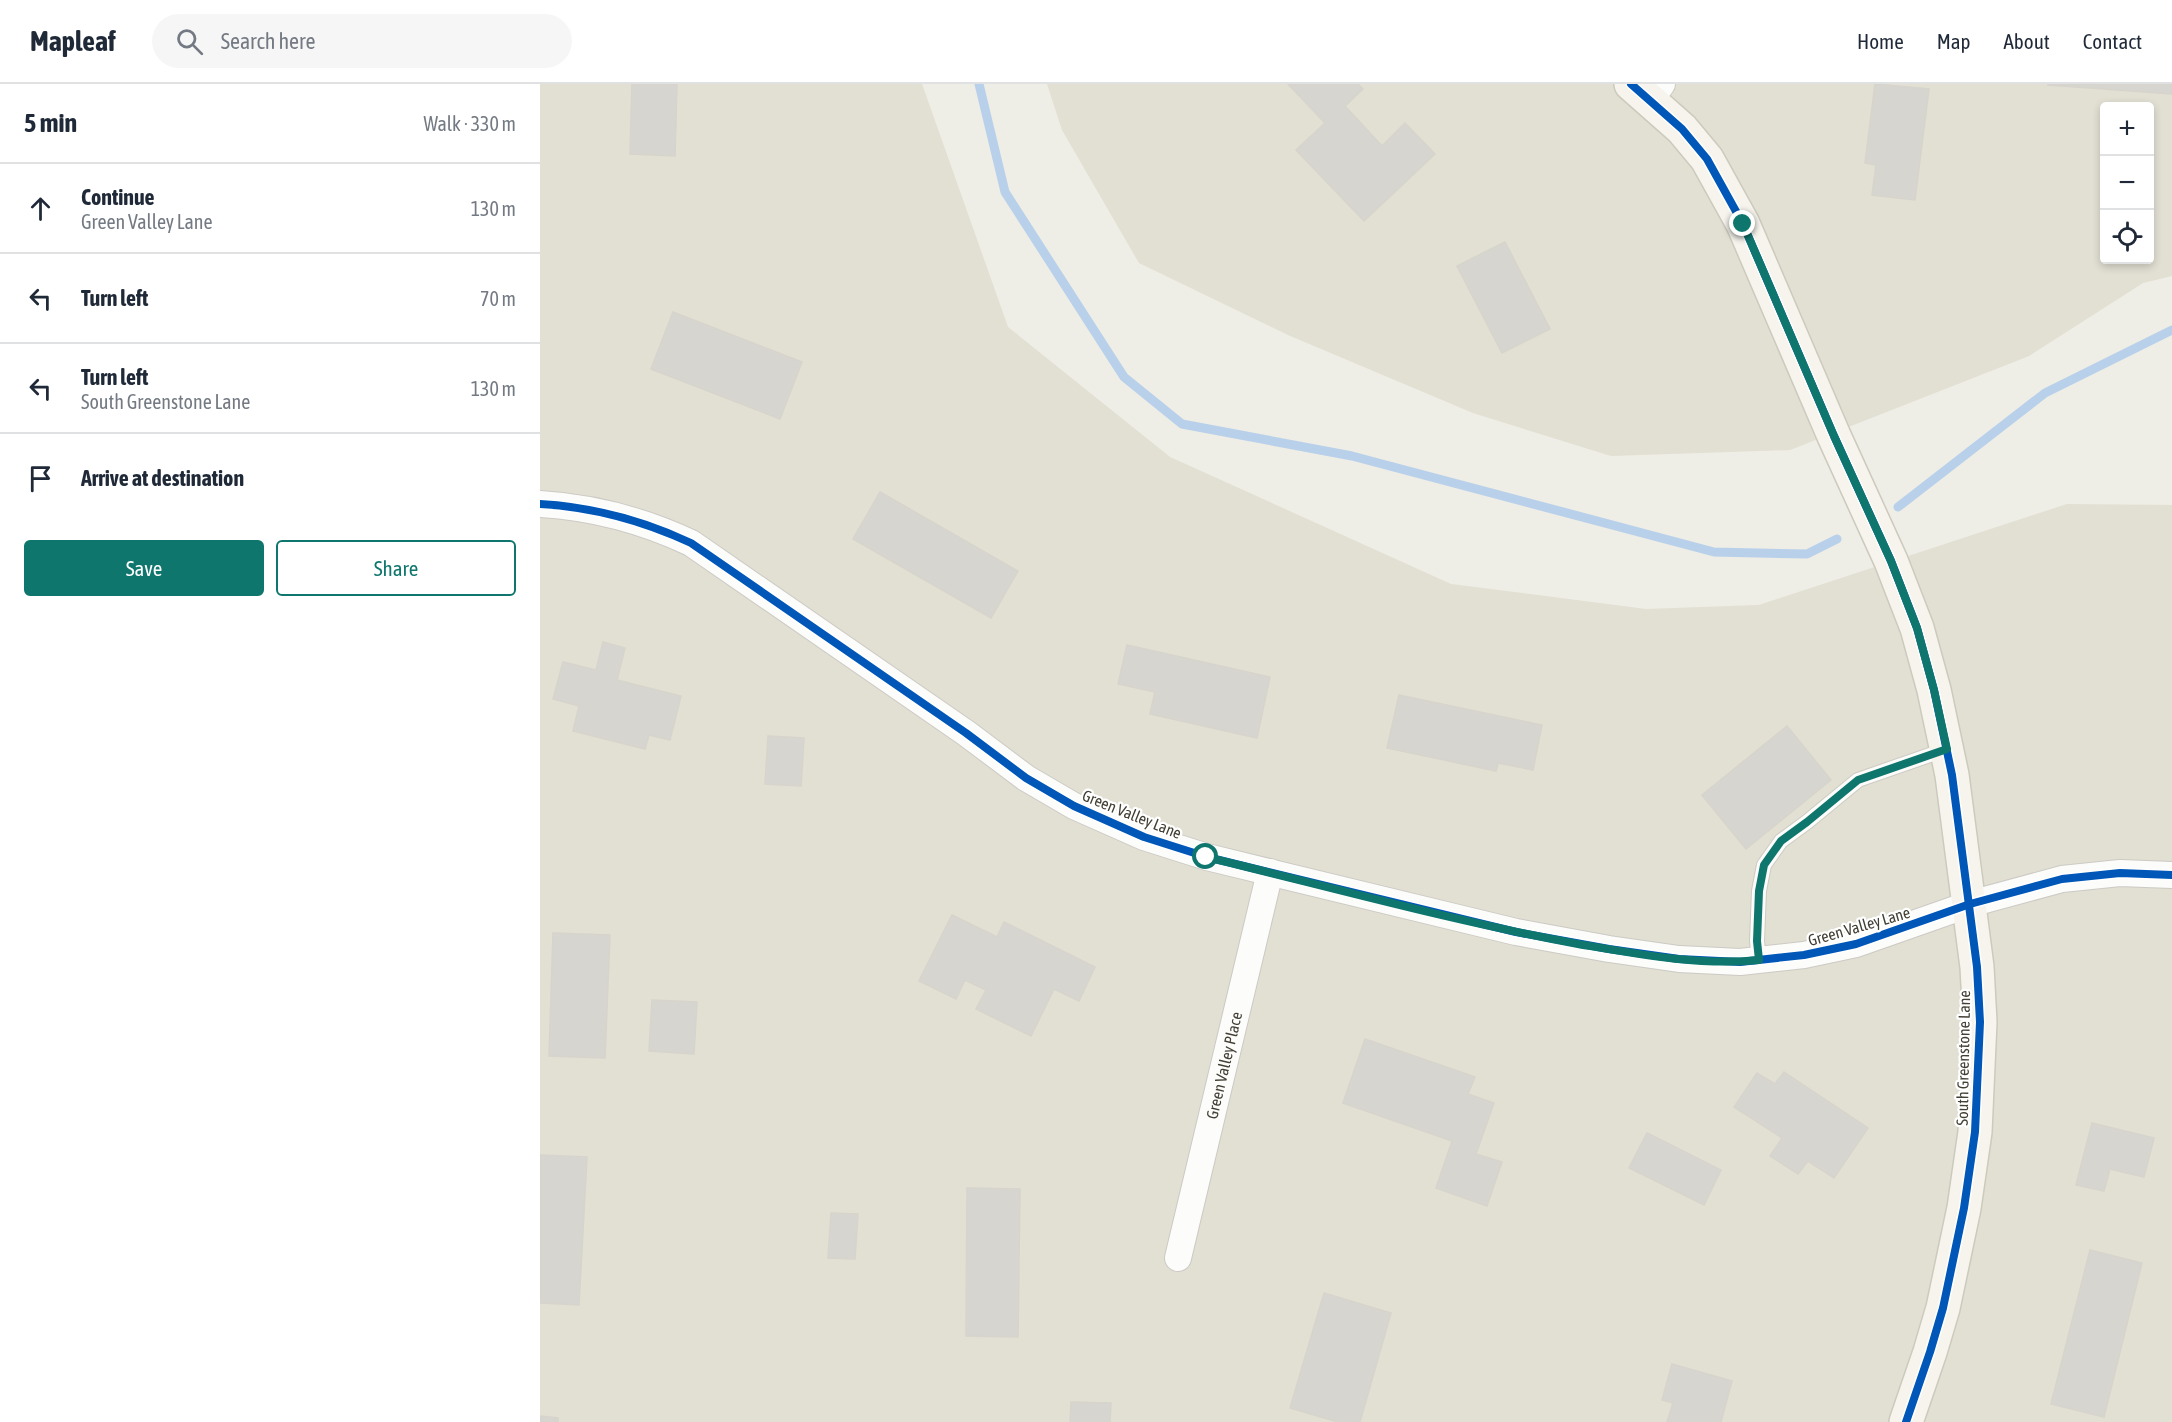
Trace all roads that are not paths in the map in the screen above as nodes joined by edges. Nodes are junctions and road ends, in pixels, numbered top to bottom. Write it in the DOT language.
graph roads {
  1 [pos="1648,90"];
  2 [pos="540,504"];
  3 [pos="1947,749"];
  4 [pos="1270,872"];
  5 [pos="2172,875"];
  6 [pos="1970,904"];
  7 [pos="1759,960"];
  8 [pos="1178,1258"];
  9 [pos="1906,1422"];
  1 -- 3 [label="street, South Greenstone Lane"];
  2 -- 4 [label="street, Green Valley Lane"];
  3 -- 6 [label="street, South Greenstone Lane"];
  3 -- 7 [label="lane"];
  4 -- 7 [label="street, Green Valley Lane"];
  4 -- 8 [label="street, Green Valley Place"];
  5 -- 6 [label="street, Green Valley Lane"];
  6 -- 7 [label="street, Green Valley Lane"];
  6 -- 9 [label="street, South Greenstone Lane"];
}
